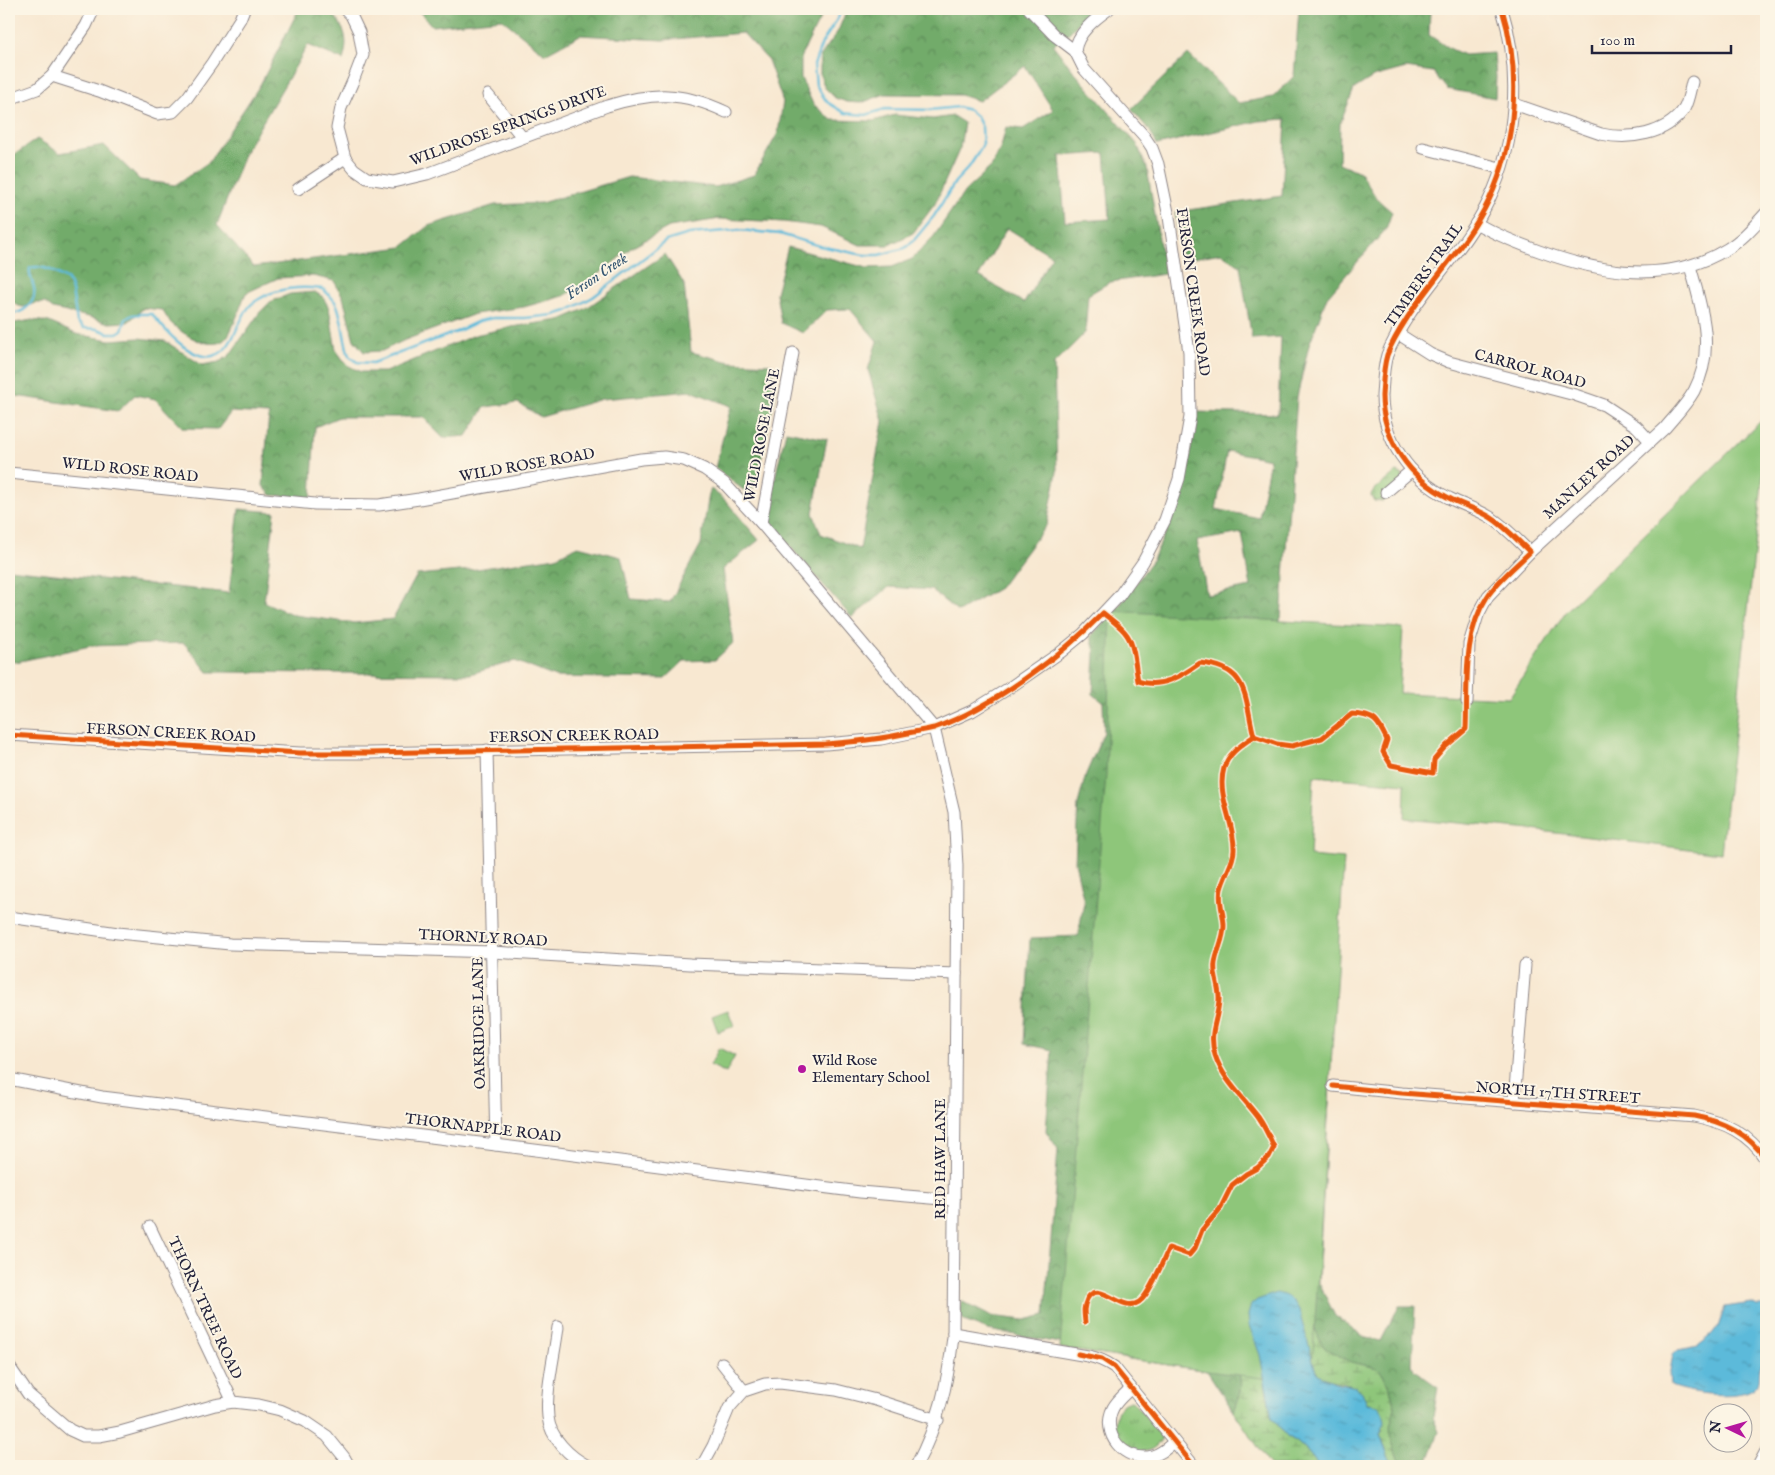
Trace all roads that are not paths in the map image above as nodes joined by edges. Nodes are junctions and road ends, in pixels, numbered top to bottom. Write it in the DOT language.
graph roads {
  1 [pos="94,9"];
  2 [pos="244,9"];
  3 [pos="345,9"];
  4 [pos="1029,9"];
  5 [pos="1109,9"];
  6 [pos="1502,9"];
  7 [pos="1075,51"];
  8 [pos="52,76"];
  9 [pos="1692,82"];
  10 [pos="488,95"];
  11 [pos="9,99"];
  12 [pos="1514,104"];
  13 [pos="726,112"];
  14 [pos="522,137"];
  15 [pos="1423,148"];
  16 [pos="345,158"];
  17 [pos="1500,168"];
  18 [pos="298,189"];
  19 [pos="1766,213"];
  20 [pos="1476,223"];
  21 [pos="1690,266"];
  22 [pos="1397,332"];
  23 [pos="793,353"];
  24 [pos="1650,441"];
  25 [pos="1412,470"];
  26 [pos="9,473"];
  27 [pos="1386,492"];
  28 [pos="761,522"];
  29 [pos="1530,552"];
  30 [pos="1467,702"];
  31 [pos="934,728"];
  32 [pos="9,735"];
  33 [pos="487,750"];
  34 [pos="9,918"];
  35 [pos="492,952"];
  36 [pos="1525,965"];
  37 [pos="956,974"];
  38 [pos="9,1079"];
  39 [pos="1333,1086"];
  40 [pos="1514,1102"];
  41 [pos="496,1145"];
  42 [pos="1763,1145"];
  43 [pos="1766,1160"];
  44 [pos="954,1200"];
  45 [pos="150,1227"];
  46 [pos="558,1327"];
  47 [pos="953,1333"];
  48 [pos="722,1363"];
  49 [pos="9,1366"];
  50 [pos="1131,1388"];
  51 [pos="744,1391"];
  52 [pos="233,1402"];
  53 [pos="938,1420"];
  54 [pos="1174,1442"];
  55 [pos="1766,1451"];
  56 [pos="349,1466"];
  57 [pos="588,1466"];
  58 [pos="702,1466"];
  59 [pos="916,1466"];
  60 [pos="1194,1466"];
  61 [pos="1758,1466"];
  1 -- 8 [label="street"];
  2 -- 8 [label="street"];
  3 -- 16 [label="street"];
  4 -- 7 [label="street, FERSON CREEK ROAD"];
  5 -- 7 [label="street"];
  6 -- 12 [label="street, TIMBERS TRAIL"];
  7 -- 31 [label="street, FERSON CREEK ROAD"];
  8 -- 11 [label="street"];
  9 -- 12 [label="street"];
  10 -- 14 [label="street"];
  12 -- 17 [label="street, TIMBERS TRAIL"];
  13 -- 14 [label="street, WILDROSE SPRINGS DRIVE"];
  14 -- 16 [label="street, WILDROSE SPRINGS DRIVE"];
  15 -- 17 [label="street"];
  16 -- 18 [label="street"];
  17 -- 20 [label="street, TIMBERS TRAIL"];
  19 -- 21 [label="street"];
  20 -- 21 [label="street"];
  20 -- 22 [label="street, TIMBERS TRAIL"];
  21 -- 24 [label="street, MANLEY ROAD"];
  22 -- 24 [label="street, CARROL ROAD"];
  22 -- 25 [label="street, TIMBERS TRAIL"];
  23 -- 28 [label="street, WILD ROSE LANE"];
  24 -- 29 [label="street, MANLEY ROAD"];
  25 -- 27 [label="street"];
  25 -- 29 [label="street, TIMBERS TRAIL"];
  26 -- 28 [label="street, WILD ROSE ROAD"];
  28 -- 31 [label="street, WILD ROSE ROAD"];
  29 -- 30 [label="street, MANLEY ROAD"];
  31 -- 33 [label="street, FERSON CREEK ROAD"];
  31 -- 37 [label="street, RED HAW LANE"];
  32 -- 33 [label="street, FERSON CREEK ROAD"];
  33 -- 35 [label="street, OAKRIDGE LANE"];
  34 -- 35 [label="street, THORNLY ROAD"];
  35 -- 37 [label="street, THORNLY ROAD"];
  35 -- 41 [label="street, OAKRIDGE LANE"];
  36 -- 40 [label="street"];
  37 -- 44 [label="street, RED HAW LANE"];
  38 -- 41 [label="street, THORNAPPLE ROAD"];
  39 -- 40 [label="street, NORTH 17TH STREET"];
  40 -- 42 [label="street, NORTH 17TH STREET"];
  41 -- 44 [label="street, THORNAPPLE ROAD"];
  42 -- 43 [label="street, NORTH 17TH STREET"];
  44 -- 47 [label="street, RED HAW LANE"];
  45 -- 52 [label="street, THORN TREE ROAD"];
  46 -- 57 [label="street"];
  47 -- 50 [label="street"];
  47 -- 53 [label="street, RED HAW LANE"];
  48 -- 51 [label="street"];
  49 -- 52 [label="street"];
  50 -- 54 [label="street"];
  50 -- 54 [label="street"];
  51 -- 53 [label="street"];
  51 -- 58 [label="street"];
  52 -- 56 [label="street"];
  53 -- 59 [label="street, RED HAW LANE"];
  54 -- 60 [label="street"];
  55 -- 61 [label="street"];
}
